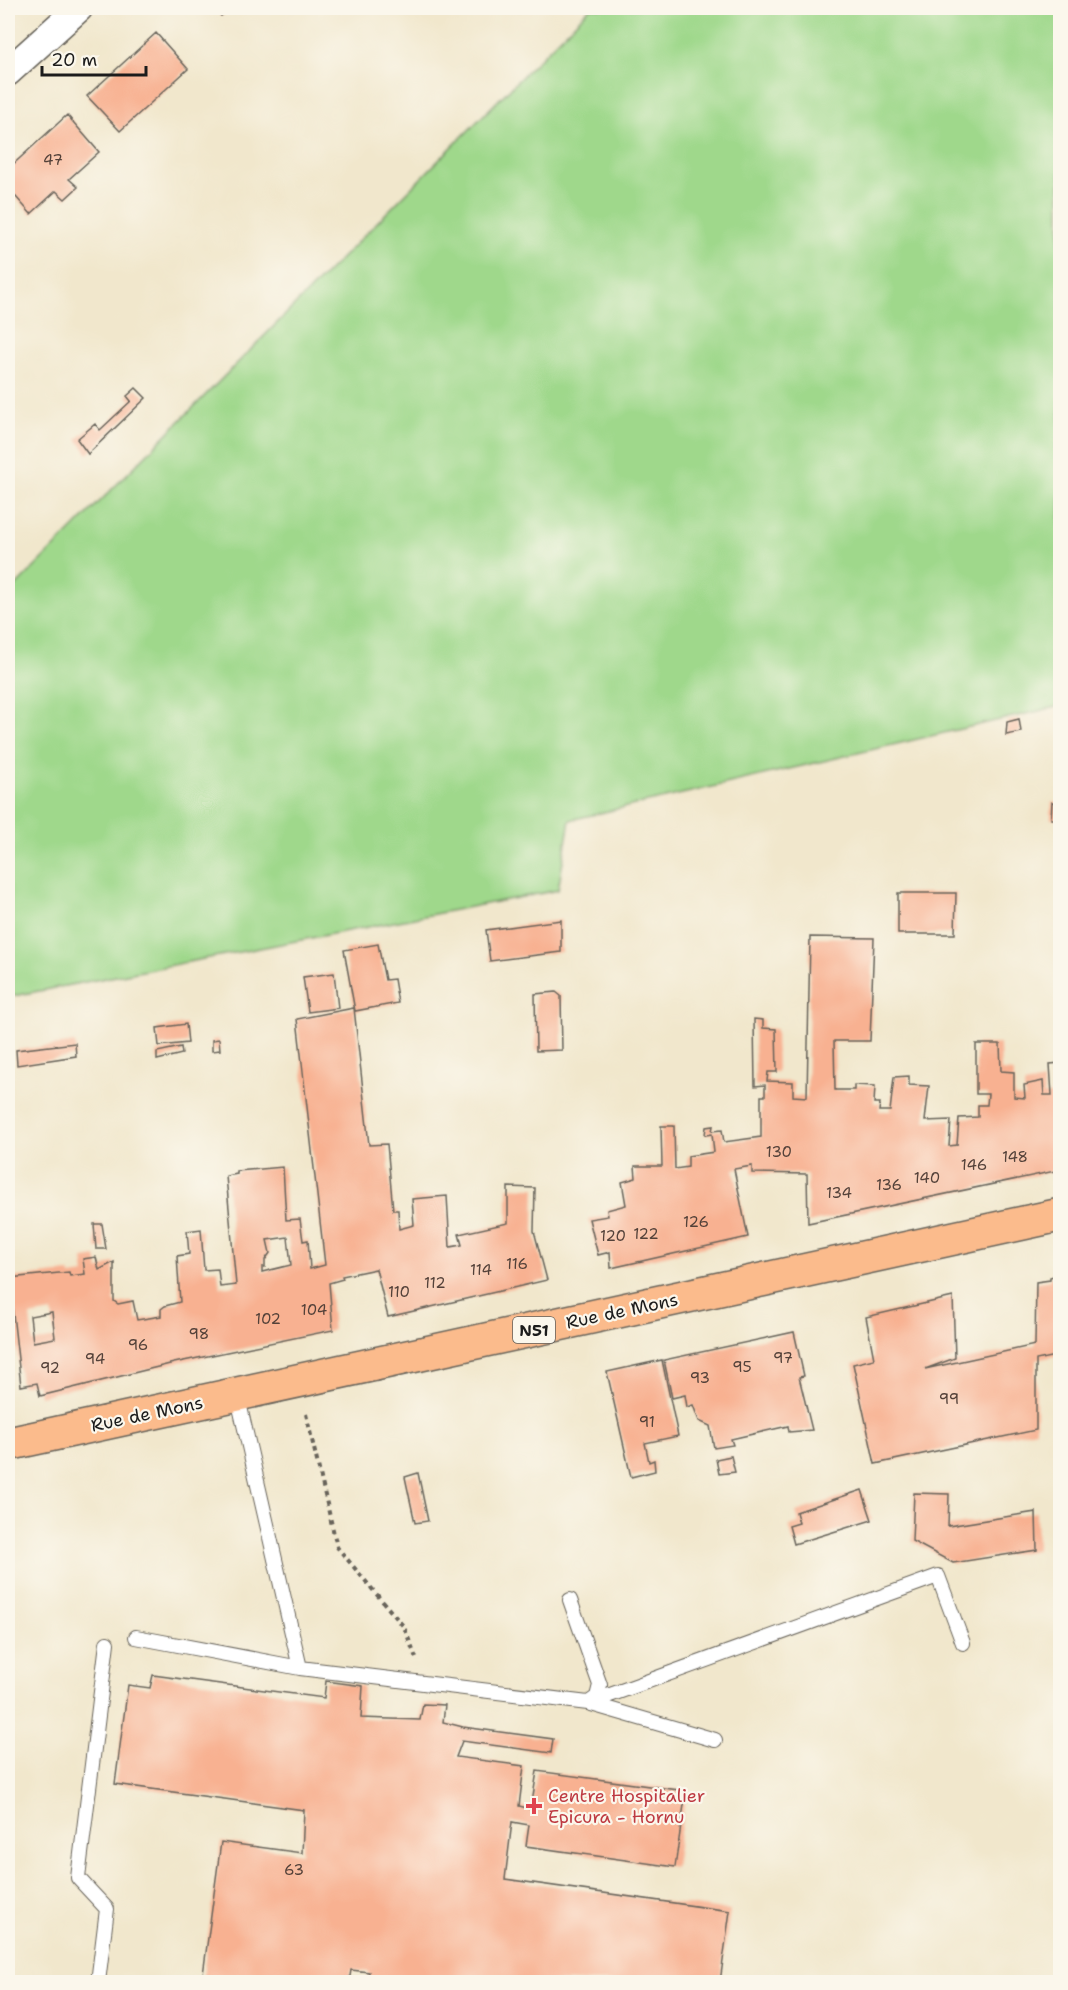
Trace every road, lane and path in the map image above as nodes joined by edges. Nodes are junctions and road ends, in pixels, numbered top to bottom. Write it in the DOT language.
graph roads {
  1 [pos="79,8"];
  2 [pos="8,72"];
  3 [pos="1060,1215"];
  4 [pos="298,1381"];
  5 [pos="237,1394"];
  6 [pos="8,1444"];
  7 [pos="570,1600"];
  8 [pos="136,1637"];
  9 [pos="107,1643"];
  10 [pos="963,1643"];
  11 [pos="300,1668"];
  12 [pos="426,1683"];
  13 [pos="588,1702"];
  14 [pos="715,1740"];
  15 [pos="98,1983"];
  1 -- 2 [label="street"];
  3 -- 4 [label="main road, Rue de Mons / N51"];
  4 -- 5 [label="main road, Rue de Mons / N51"];
  4 -- 12 [label="path"];
  5 -- 6 [label="main road, Rue de Mons / N51"];
  5 -- 11 [label="lane"];
  7 -- 13 [label="lane"];
  8 -- 11 [label="lane"];
  9 -- 15 [label="lane"];
  10 -- 13 [label="lane"];
  11 -- 12 [label="lane"];
  12 -- 13 [label="lane"];
  13 -- 14 [label="lane"];
}
